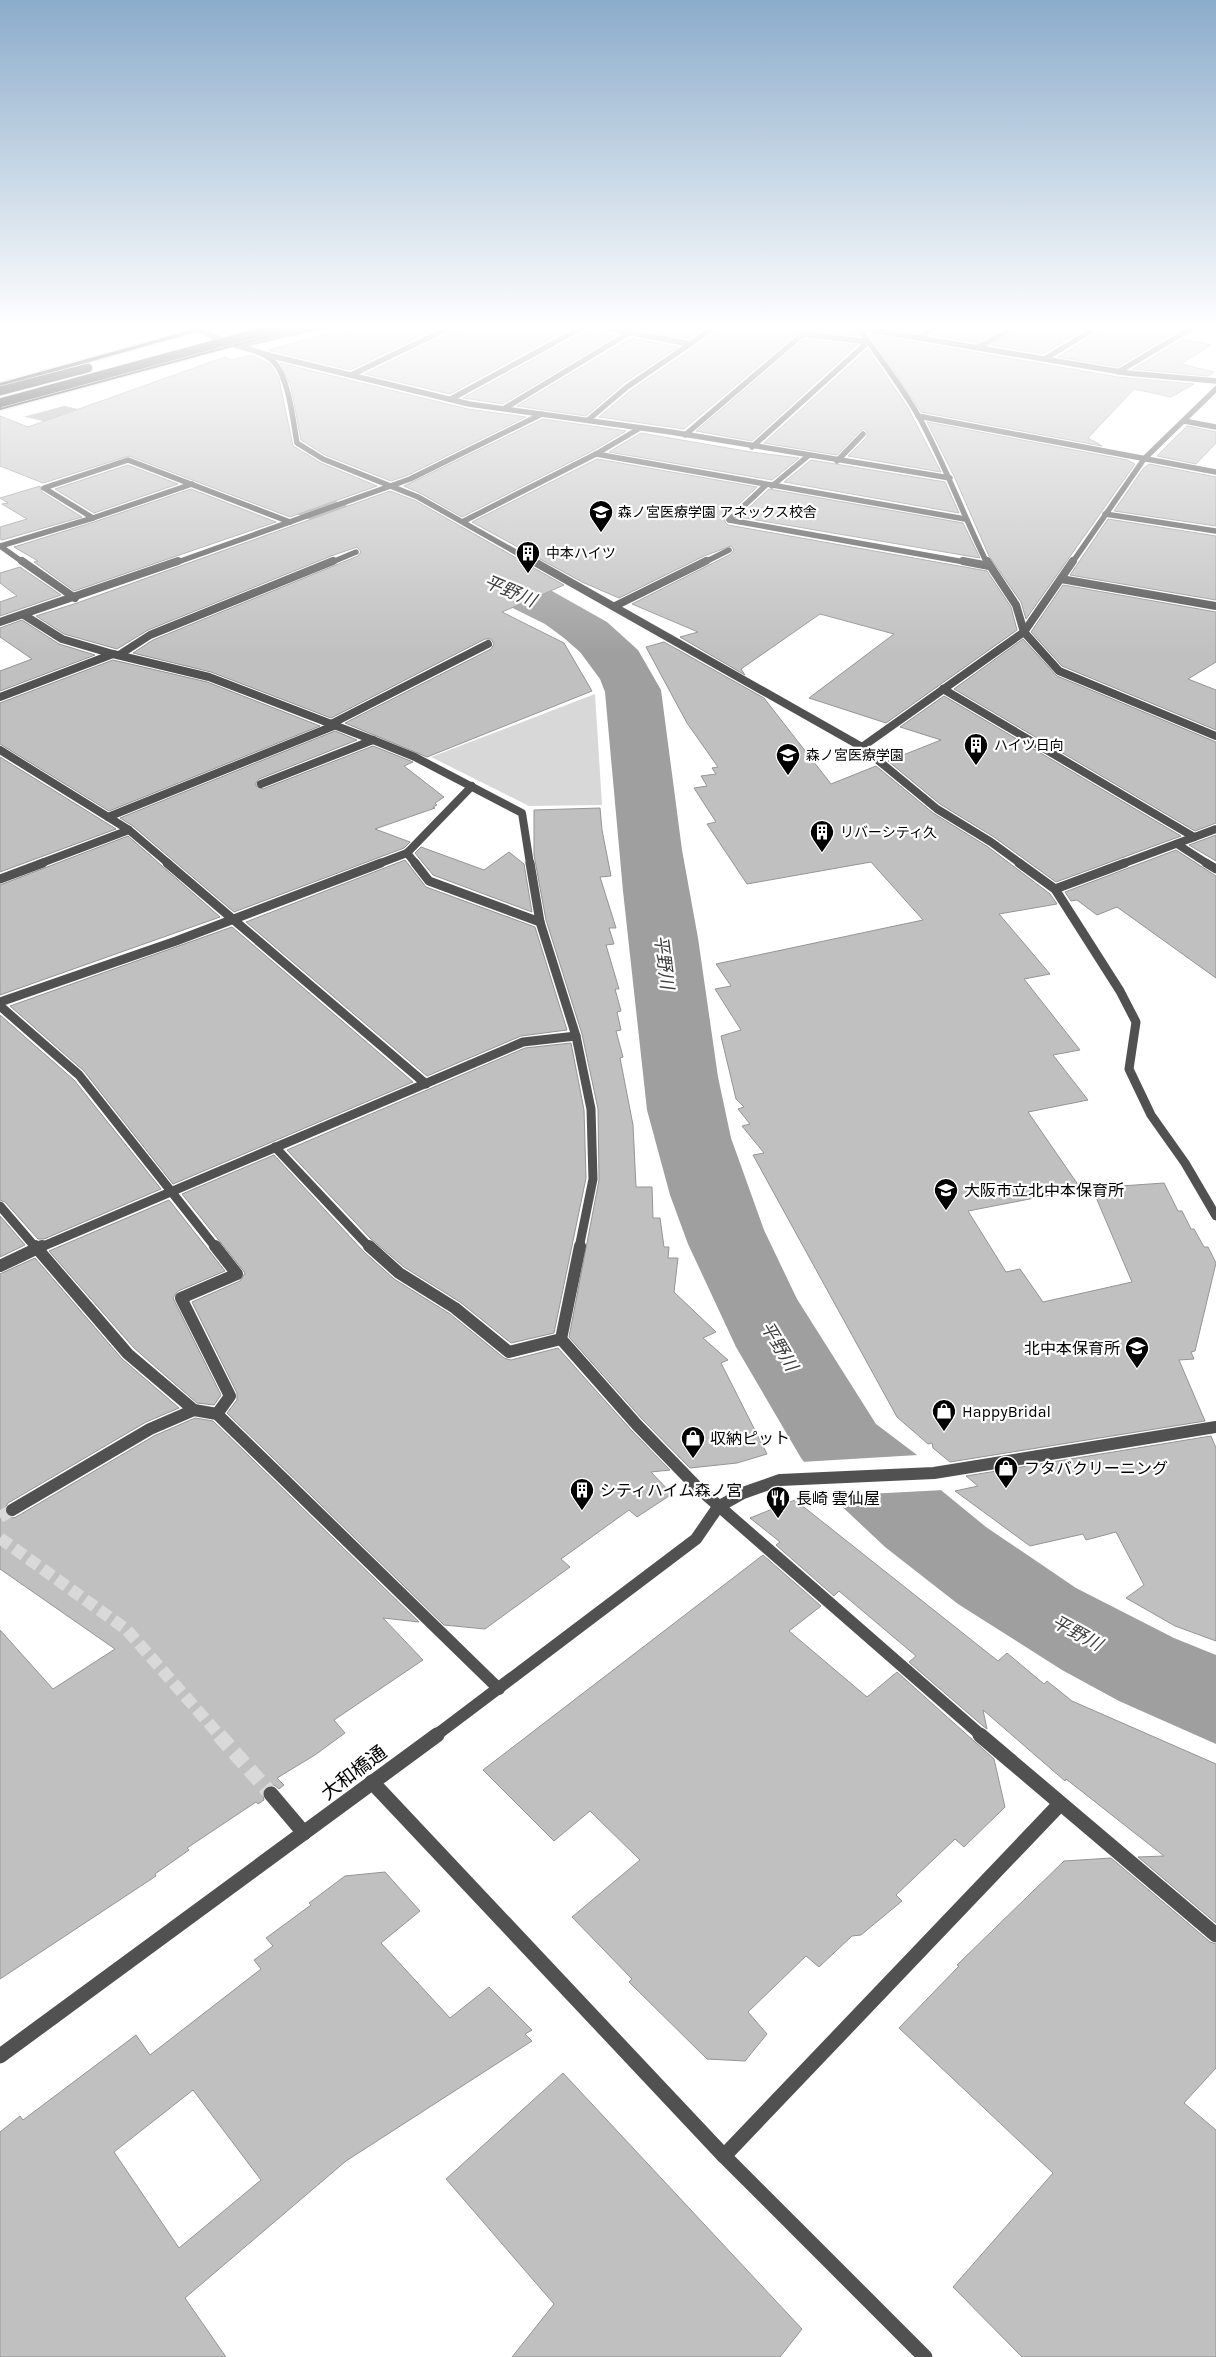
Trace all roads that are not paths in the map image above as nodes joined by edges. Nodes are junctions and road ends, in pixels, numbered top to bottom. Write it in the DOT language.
graph roads {
  1 [pos="295,435"];
  2 [pos="497,435"];
  3 [pos="628,435"];
  4 [pos="685,435"];
  5 [pos="765,435"];
  6 [pos="862,435"];
  7 [pos="928,435"];
  8 [pos="1018,435"];
  9 [pos="1169,435"];
  10 [pos="752,447"];
  11 [pos="596,454"];
  12 [pos="808,456"];
  13 [pos="1144,459"];
  14 [pos="837,461"];
  15 [pos="1216,472"];
  16 [pos="950,478"];
  17 [pos="192,484"];
  18 [pos="394,485"];
  19 [pos="769,485"];
  20 [pos="1105,514"];
  21 [pos="93,518"];
  22 [pos="965,519"];
  23 [pos="464,521"];
  24 [pos="290,522"];
  25 [pos="1216,532"];
  26 [pos="0,546"];
  27 [pos="730,550"];
  28 [pos="356,552"];
  29 [pos="989,566"];
  30 [pos="1061,579"];
  31 [pos="75,598"];
  32 [pos="616,606"];
  33 [pos="1216,606"];
  34 [pos="24,614"];
  35 [pos="0,622"];
  36 [pos="1024,632"];
  37 [pos="488,644"];
  38 [pos="116,654"];
  39 [pos="943,689"];
  40 [pos="0,697"];
  41 [pos="334,725"];
  42 [pos="1216,736"];
  43 [pos="373,740"];
  44 [pos="862,747"];
  45 [pos="0,750"];
  46 [pos="261,784"];
  47 [pos="472,786"];
  48 [pos="108,817"];
  49 [pos="1216,829"];
  50 [pos="129,830"];
  51 [pos="1194,837"];
  52 [pos="1177,844"];
  53 [pos="407,853"];
  54 [pos="1216,869"];
  55 [pos="0,879"];
  56 [pos="1055,889"];
  57 [pos="235,919"];
  58 [pos="540,922"];
  59 [pos="0,1004"];
  60 [pos="576,1036"];
  61 [pos="426,1084"];
  62 [pos="275,1147"];
  63 [pos="172,1190"];
  64 [pos="0,1206"];
  65 [pos="1216,1216"];
  66 [pos="38,1248"];
  67 [pos="0,1266"];
  68 [pos="561,1339"];
  69 [pos="194,1410"];
  70 [pos="217,1414"];
  71 [pos="1216,1427"];
  72 [pos="718,1507"];
  73 [pos="12,1510"];
  74 [pos="499,1689"];
  75 [pos="372,1782"];
  76 [pos="271,1794"];
  77 [pos="1060,1804"];
  78 [pos="304,1832"];
  79 [pos="1216,1935"];
  80 [pos="0,2056"];
  81 [pos="724,2156"];
  82 [pos="925,2357"];
  1 -- 18 [label="street"];
  2 -- 18 [label="street"];
  3 -- 11 [label="street"];
  4 -- 10 [label="street"];
  5 -- 10 [label="street"];
  6 -- 14 [label="street"];
  7 -- 16 [label="street"];
  8 -- 13 [label="street"];
  9 -- 13 [label="street"];
  10 -- 12 [label="street"];
  11 -- 19 [label="street"];
  11 -- 23 [label="street"];
  12 -- 14 [label="street"];
  12 -- 19 [label="street"];
  13 -- 15 [label="street"];
  13 -- 20 [label="street"];
  14 -- 16 [label="street"];
  16 -- 22 [label="street"];
  17 -- 21 [label="street"];
  17 -- 21 [label="street"];
  17 -- 24 [label="street"];
  18 -- 23 [label="street"];
  18 -- 24 [label="street"];
  19 -- 22 [label="street"];
  19 -- 29 [label="street"];
  20 -- 25 [label="street"];
  20 -- 30 [label="street"];
  21 -- 26 [label="street"];
  22 -- 29 [label="street"];
  23 -- 32 [label="street"];
  24 -- 31 [label="street"];
  26 -- 31 [label="street"];
  27 -- 32 [label="street"];
  28 -- 38 [label="street"];
  29 -- 36 [label="street"];
  30 -- 33 [label="street"];
  30 -- 36 [label="street"];
  31 -- 34 [label="street"];
  32 -- 44 [label="street"];
  34 -- 35 [label="street"];
  34 -- 38 [label="street"];
  36 -- 39 [label="street"];
  36 -- 42 [label="street"];
  37 -- 41 [label="street"];
  38 -- 40 [label="street"];
  38 -- 41 [label="street"];
  39 -- 44 [label="street"];
  39 -- 51 [label="street"];
  41 -- 43 [label="street"];
  41 -- 48 [label="street"];
  43 -- 46 [label="street"];
  43 -- 47 [label="street"];
  44 -- 56 [label="street"];
  45 -- 48 [label="street"];
  47 -- 53 [label="street"];
  47 -- 58 [label="street"];
  48 -- 50 [label="street"];
  49 -- 51 [label="street"];
  50 -- 55 [label="street"];
  50 -- 57 [label="street"];
  51 -- 52 [label="street"];
  52 -- 54 [label="street"];
  52 -- 56 [label="street"];
  53 -- 57 [label="street"];
  53 -- 58 [label="street"];
  56 -- 65 [label="street"];
  57 -- 59 [label="street"];
  57 -- 61 [label="street"];
  58 -- 60 [label="street"];
  59 -- 63 [label="street"];
  60 -- 61 [label="street"];
  60 -- 68 [label="street"];
  61 -- 62 [label="street"];
  62 -- 63 [label="street"];
  62 -- 68 [label="street"];
  63 -- 66 [label="street"];
  63 -- 70 [label="street"];
  64 -- 66 [label="street"];
  66 -- 67 [label="street"];
  66 -- 69 [label="street"];
  68 -- 72 [label="street"];
  69 -- 70 [label="street"];
  69 -- 73 [label="street"];
  70 -- 74 [label="street"];
  71 -- 72 [label="street"];
  72 -- 74 [label="street, 大和橋通"];
  72 -- 77 [label="street"];
  74 -- 75 [label="street, 大和橋通"];
  75 -- 78 [label="street, 大和橋通"];
  75 -- 81 [label="street"];
  76 -- 78 [label="street"];
  77 -- 79 [label="street"];
  77 -- 81 [label="street"];
  78 -- 80 [label="street, 大和橋通"];
  81 -- 82 [label="street"];
}
